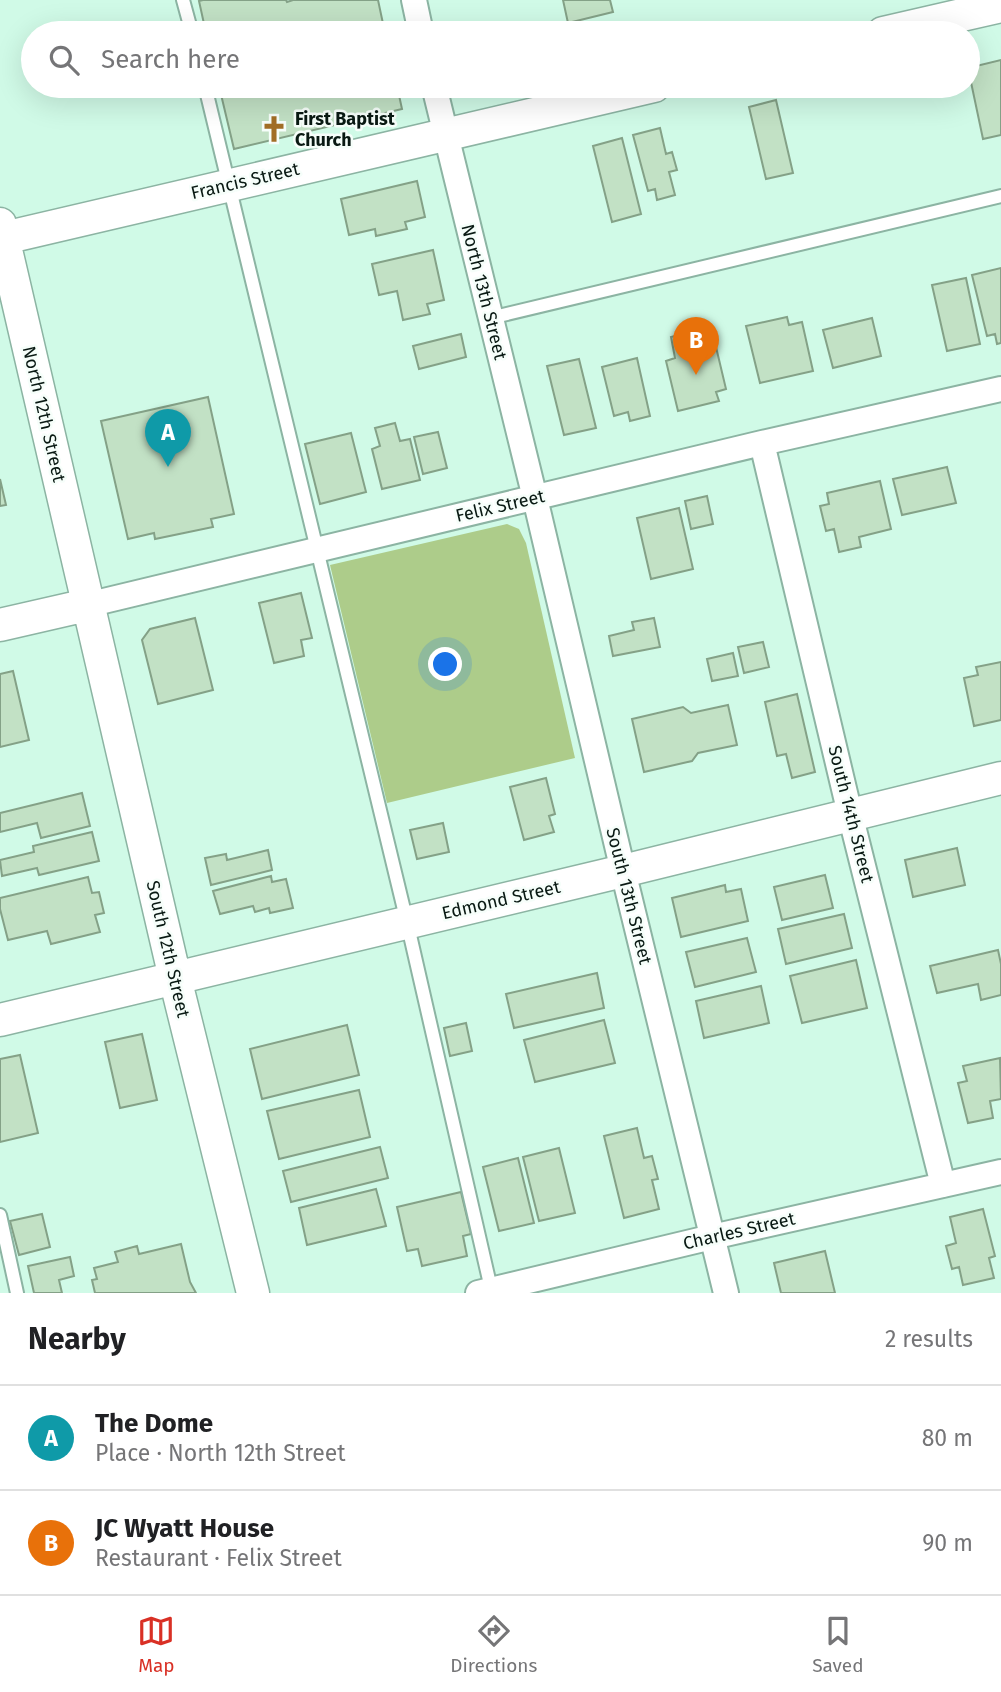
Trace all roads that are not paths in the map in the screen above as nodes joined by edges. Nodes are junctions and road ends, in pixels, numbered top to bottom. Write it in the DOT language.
graph roads {
  1 [pos="183,0"];
  2 [pos="414,0"];
  3 [pos="1001,6"];
  4 [pos="188,21"];
  5 [pos="418,21"];
  6 [pos="935,21"];
  7 [pos="208,98"];
  8 [pos="437,98"];
  9 [pos="602,98"];
  10 [pos="445,134"];
  11 [pos="229,184"];
  12 [pos="1001,196"];
  13 [pos="1,234"];
  14 [pos="490,318"];
  15 [pos="1001,389"];
  16 [pos="762,443"];
  17 [pos="535,498"];
  18 [pos="316,549"];
  19 [pos="87,605"];
  20 [pos="0,625"];
  21 [pos="1001,778"];
  22 [pos="850,814"];
  23 [pos="623,871"];
  24 [pos="407,922"];
  25 [pos="175,978"];
  26 [pos="0,1020"];
  27 [pos="1001,1172"];
  28 [pos="943,1185"];
  29 [pos="0,1215"];
  30 [pos="712,1237"];
  31 [pos="487,1292"];
  32 [pos="17,1293"];
  33 [pos="253,1293"];
  34 [pos="726,1293"];
  1 -- 4 [label="lane"];
  2 -- 5 [label="street"];
  3 -- 6 [label="street"];
  7 -- 11 [label="lane"];
  8 -- 10 [label="street, North 13th Street"];
  9 -- 10 [label="street, Francis Street"];
  10 -- 11 [label="street, Francis Street"];
  10 -- 14 [label="street, North 13th Street"];
  11 -- 13 [label="street, Francis Street"];
  11 -- 18 [label="lane"];
  12 -- 14 [label="lane"];
  13 -- 19 [label="street, North 12th Street"];
  14 -- 17 [label="street, North 13th Street"];
  15 -- 16 [label="street, Felix Street"];
  16 -- 17 [label="street, Felix Street"];
  16 -- 22 [label="street, South 14th Street"];
  17 -- 18 [label="street, Felix Street"];
  17 -- 23 [label="street, South 13th Street"];
  18 -- 19 [label="street, Felix Street"];
  18 -- 24 [label="lane"];
  19 -- 20 [label="street, Felix Street"];
  19 -- 25 [label="street, South 12th Street"];
  21 -- 22 [label="street, Edmond Street"];
  22 -- 23 [label="street, Edmond Street"];
  22 -- 28 [label="street, South 14th Street"];
  23 -- 24 [label="street, Edmond Street"];
  23 -- 30 [label="street, South 13th Street"];
  24 -- 25 [label="street, Edmond Street"];
  24 -- 31 [label="lane"];
  25 -- 26 [label="street, Edmond Street"];
  25 -- 33 [label="street, South 12th Street"];
  27 -- 28 [label="street, Charles Street"];
  28 -- 30 [label="street, Charles Street"];
  29 -- 32 [label="lane"];
  30 -- 31 [label="street, Charles Street"];
  30 -- 34 [label="street, South 13th Street"];
}
